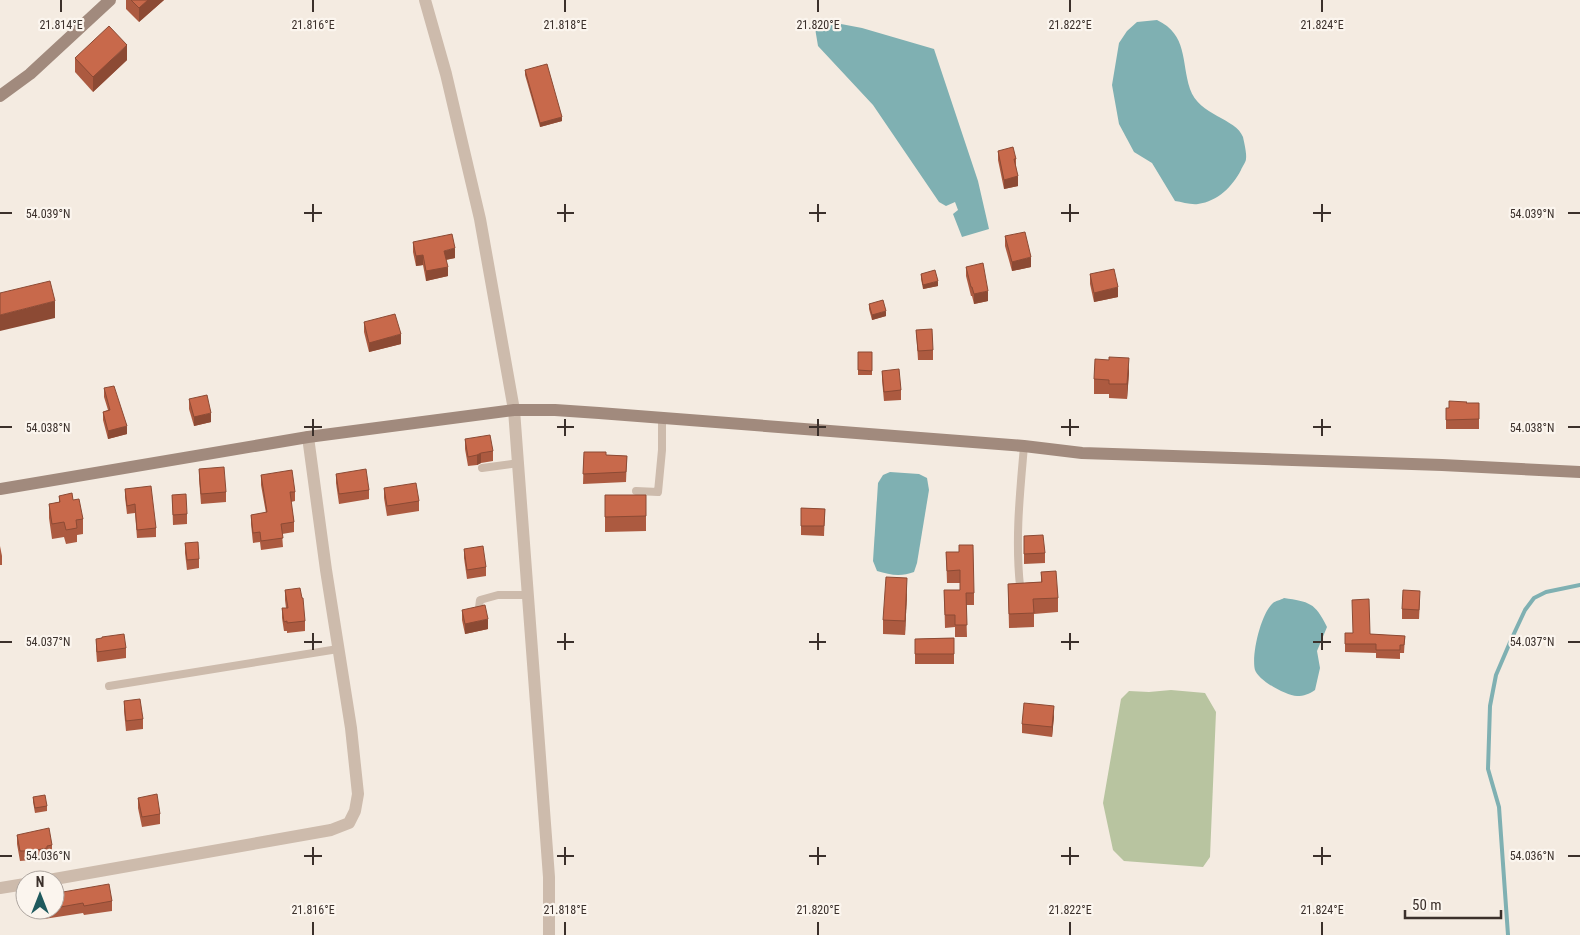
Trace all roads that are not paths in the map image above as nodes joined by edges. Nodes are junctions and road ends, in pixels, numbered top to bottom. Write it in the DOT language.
graph roads {
  1 [pos="110,0"];
  2 [pos="424,0"];
  3 [pos="0,96"];
  4 [pos="514,410"];
  5 [pos="662,418"];
  6 [pos="308,437"];
  7 [pos="1024,446"];
  8 [pos="518,463"];
  9 [pos="482,468"];
  10 [pos="1580,472"];
  11 [pos="0,489"];
  12 [pos="636,491"];
  13 [pos="1020,586"];
  14 [pos="528,595"];
  15 [pos="478,608"];
  16 [pos="338,649"];
  17 [pos="109,686"];
  18 [pos="65,877"];
  19 [pos="15,886"];
  20 [pos="0,888"];
  21 [pos="549,935"];
  1 -- 3 [label="street"];
  2 -- 4 [label="street"];
  4 -- 5 [label="street"];
  4 -- 6 [label="street"];
  4 -- 8 [label="street"];
  5 -- 7 [label="street"];
  5 -- 12 [label="lane"];
  6 -- 11 [label="street"];
  6 -- 16 [label="street"];
  7 -- 10 [label="street"];
  7 -- 13 [label="lane"];
  8 -- 9 [label="lane"];
  8 -- 14 [label="street"];
  14 -- 15 [label="lane"];
  14 -- 21 [label="street"];
  16 -- 17 [label="lane"];
  16 -- 18 [label="street"];
  19 -- 20 [label="street"];
}
